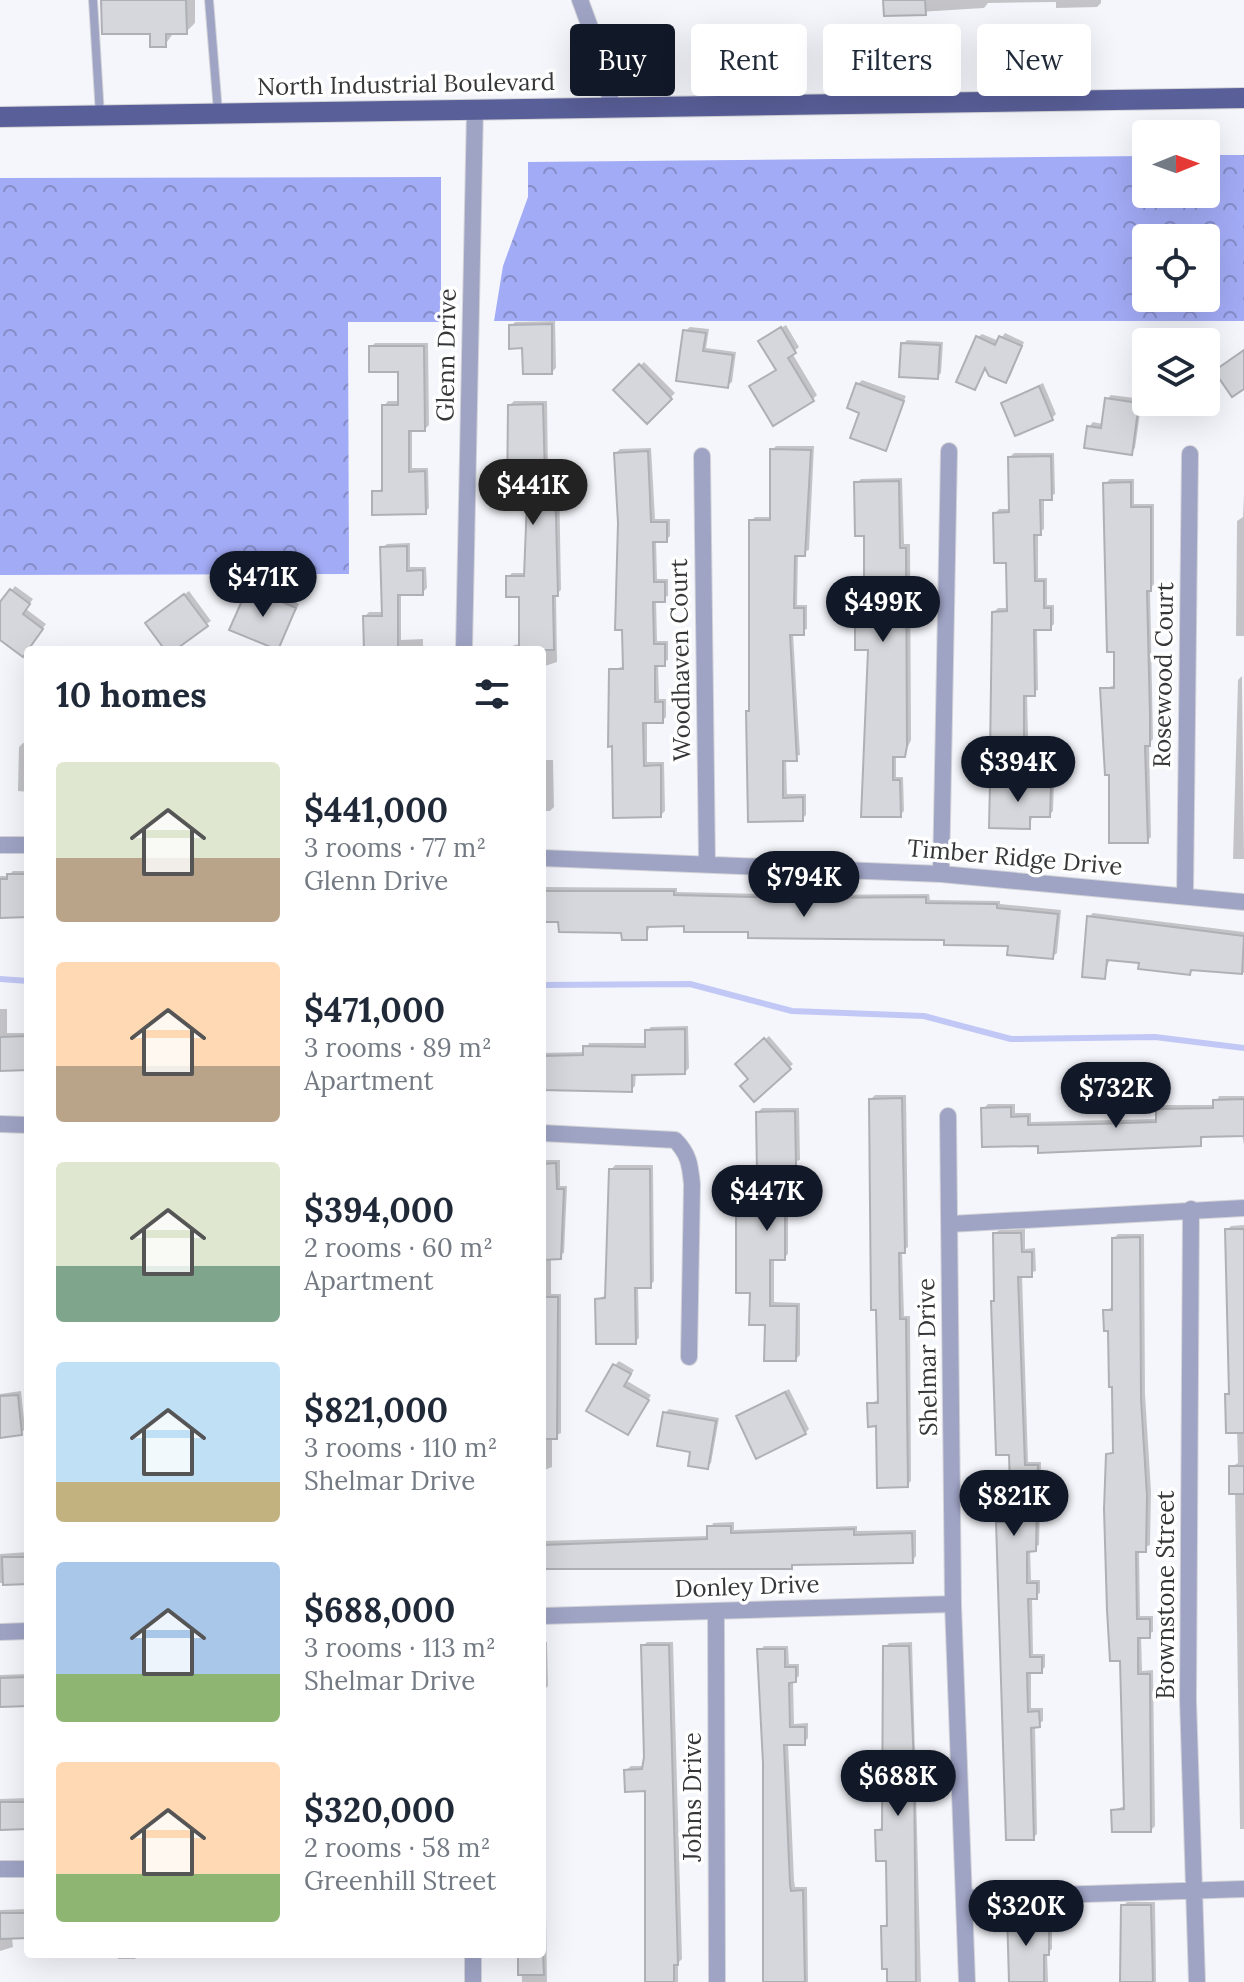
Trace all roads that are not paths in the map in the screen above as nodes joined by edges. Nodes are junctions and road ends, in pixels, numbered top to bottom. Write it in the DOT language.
graph roads {
  1 [pos="93,0"];
  2 [pos="209,0"];
  3 [pos="580,0"];
  4 [pos="1244,98"];
  5 [pos="612,107"];
  6 [pos="475,109"];
  7 [pos="218,113"];
  8 [pos="100,115"];
  9 [pos="0,117"];
  10 [pos="949,451"];
  11 [pos="1190,454"];
  12 [pos="702,456"];
  13 [pos="464,646"];
  14 [pos="0,845"];
  15 [pos="24,845"];
  16 [pos="546,858"];
  17 [pos="707,863"];
  18 [pos="941,874"];
  19 [pos="1185,896"];
  20 [pos="1244,902"];
  21 [pos="948,1116"];
  22 [pos="0,1124"];
  23 [pos="24,1125"];
  24 [pos="546,1133"];
  25 [pos="1244,1208"];
  26 [pos="1191,1209"];
  27 [pos="950,1224"];
  28 [pos="689,1357"];
  29 [pos="953,1604"];
  30 [pos="716,1612"];
  31 [pos="546,1616"];
  32 [pos="24,1631"];
  33 [pos="0,1632"];
  34 [pos="0,1869"];
  35 [pos="24,1869"];
  36 [pos="1244,1889"];
  37 [pos="1195,1891"];
  38 [pos="965,1898"];
  39 [pos="473,1958"];
  40 [pos="473,1982"];
  41 [pos="717,1982"];
  42 [pos="967,1982"];
  43 [pos="1197,1982"];
  1 -- 8 [label="lane"];
  2 -- 7 [label="lane"];
  3 -- 5 [label="street"];
  4 -- 5 [label="main road, North Industrial Boulevard"];
  5 -- 6 [label="main road, North Industrial Boulevard"];
  6 -- 7 [label="main road, North Industrial Boulevard"];
  6 -- 13 [label="street, Glenn Drive"];
  7 -- 8 [label="main road, North Industrial Boulevard"];
  8 -- 9 [label="main road, North Industrial Boulevard"];
  10 -- 18 [label="street"];
  11 -- 19 [label="street, Rosewood Court"];
  12 -- 17 [label="street, Woodhaven Court"];
  14 -- 15 [label="street"];
  16 -- 17 [label="street, Timber Ridge Drive"];
  17 -- 18 [label="street, Timber Ridge Drive"];
  18 -- 19 [label="street, Timber Ridge Drive"];
  19 -- 20 [label="street, Timber Ridge Drive"];
  21 -- 27 [label="street, Shelmar Drive"];
  22 -- 23 [label="street"];
  24 -- 28 [label="street"];
  25 -- 26 [label="street"];
  26 -- 27 [label="street"];
  26 -- 37 [label="street, Brownstone Street"];
  27 -- 29 [label="street, Shelmar Drive"];
  29 -- 30 [label="street, Donley Drive"];
  29 -- 38 [label="street, Shelmar Drive"];
  30 -- 31 [label="street, Donley Drive"];
  30 -- 41 [label="street, Johns Drive"];
  32 -- 33 [label="street"];
  34 -- 35 [label="street"];
  36 -- 37 [label="street"];
  37 -- 38 [label="street"];
  37 -- 43 [label="street, Brownstone Street"];
  38 -- 42 [label="street, Shelmar Drive"];
  39 -- 40 [label="street"];
}
